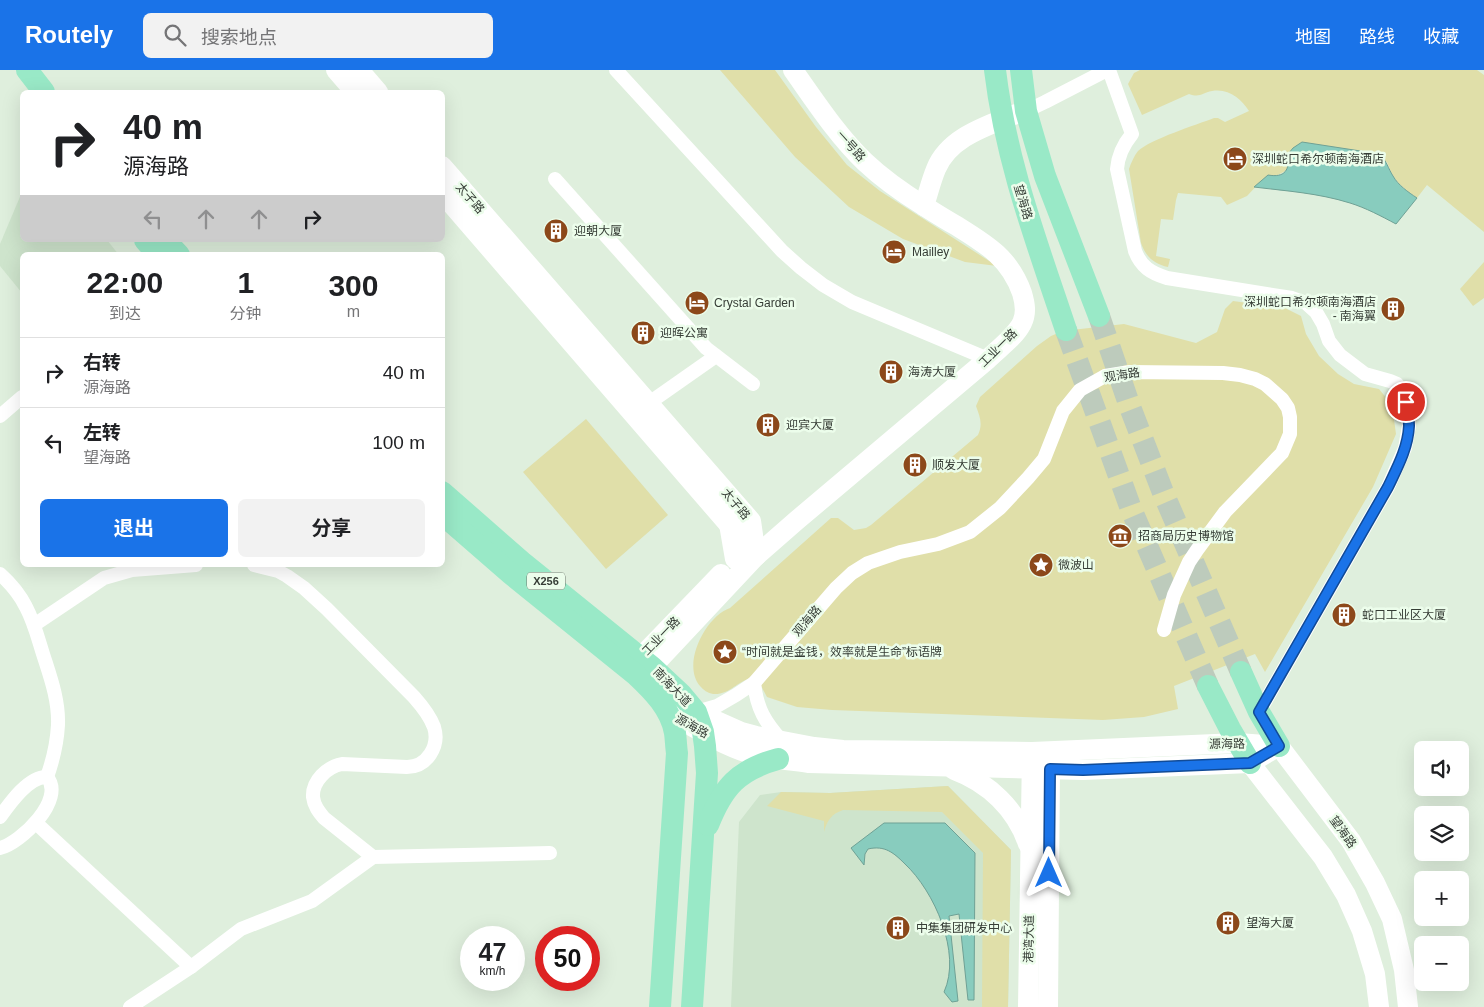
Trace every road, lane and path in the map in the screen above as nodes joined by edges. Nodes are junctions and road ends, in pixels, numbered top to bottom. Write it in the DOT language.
graph roads {
  1 [pos="9,70"];
  2 [pos="27,70"];
  3 [pos="336,70"];
  4 [pos="359,70"];
  5 [pos="616,70"];
  6 [pos="792,70"];
  7 [pos="995,70"];
  8 [pos="1020,70"];
  9 [pos="1108,70"];
  10 [pos="24,90"];
  11 [pos="42,90"];
  12 [pos="353,90"];
  13 [pos="376,90"];
  14 [pos="1026,111"];
  15 [pos="1003,120"];
  16 [pos="445,169"];
  17 [pos="555,179"];
  18 [pos="445,196"];
  19 [pos="924,206"];
  20 [pos="146,242"];
  21 [pos="167,242"];
  22 [pos="155,252"];
  23 [pos="176,252"];
  24 [pos="1099,316"];
  25 [pos="1066,330"];
  26 [pos="716,356"];
  27 [pos="988,359"];
  28 [pos="753,384"];
  29 [pos="20,399"];
  30 [pos="648,403"];
  31 [pos="0,416"];
  32 [pos="445,495"];
  33 [pos="445,517"];
  34 [pos="751,521"];
  35 [pos="796,521"];
  36 [pos="729,524"];
  37 [pos="756,556"];
  38 [pos="735,559"];
  39 [pos="170,567"];
  40 [pos="263,567"];
  41 [pos="0,574"];
  42 [pos="34,625"];
  43 [pos="1164,630"];
  44 [pos="643,666"];
  45 [pos="1241,672"];
  46 [pos="754,682"];
  47 [pos="1208,686"];
  48 [pos="1259,712"];
  49 [pos="668,713"];
  50 [pos="699,722"];
  51 [pos="1238,743"];
  52 [pos="1279,746"];
  53 [pos="780,751"];
  54 [pos="1038,763"];
  55 [pos="1250,763"];
  56 [pos="944,767"];
  57 [pos="47,777"];
  58 [pos="0,816"];
  59 [pos="36,823"];
  60 [pos="703,838"];
  61 [pos="0,848"];
  62 [pos="1030,851"];
  63 [pos="550,853"];
  64 [pos="373,857"];
  65 [pos="191,966"];
  66 [pos="130,1007"];
  67 [pos="660,1007"];
  68 [pos="692,1007"];
  69 [pos="1028,1007"];
  70 [pos="1048,1007"];
  71 [pos="1379,1007"];
  72 [pos="1408,1007"];
  1 -- 10 [label="main road"];
  2 -- 11 [label="main road"];
  3 -- 12 [label="main road"];
  4 -- 13 [label="main road"];
  5 -- 27 [label="street"];
  6 -- 19 [label="main road, 一号路"];
  7 -- 15 [label="main road, 望海路"];
  8 -- 14 [label="main road"];
  9 -- 14 [label="street"];
  9 -- 48 [label="street"];
  14 -- 15 [label="main road"];
  14 -- 24 [label="main road"];
  15 -- 19 [label="main road"];
  15 -- 25 [label="main road, 望海路"];
  16 -- 30 [label="main road, 太子路"];
  17 -- 26 [label="street"];
  18 -- 36 [label="main road, 太子路"];
  19 -- 27 [label="main road, 工业一路"];
  20 -- 22 [label="main road"];
  21 -- 23 [label="main road"];
  26 -- 28 [label="street"];
  26 -- 30 [label="street"];
  27 -- 35 [label="main road, 工业一路"];
  29 -- 31 [label="street"];
  30 -- 34 [label="main road, 太子路"];
  32 -- 44 [label="main road, 南海大道 / X256"];
  33 -- 44 [label="main road, 南海大道 / X256"];
  34 -- 35 [label="main road"];
  34 -- 37 [label="main road, 太子路"];
  35 -- 37 [label="main road, 工业一路"];
  36 -- 37 [label="main road, 太子路"];
  36 -- 38 [label="main road"];
  37 -- 38 [label="main road"];
  37 -- 44 [label="main road, 工业一路"];
  38 -- 44 [label="main road, 工业一路"];
  39 -- 42 [label="street"];
  40 -- 64 [label="street"];
  41 -- 42 [label="street"];
  42 -- 57 [label="street"];
  43 -- 46 [label="street, 观海路"];
  44 -- 49 [label="main road, 南海大道 / X256"];
  44 -- 50 [label="main road, 南海大道 / X256"];
  45 -- 48 [label="main road, 望海路"];
  46 -- 50 [label="street, 观海路"];
  46 -- 53 [label="street"];
  47 -- 51 [label="main road"];
  48 -- 52 [label="main road, 望海路"];
  49 -- 50 [label="main road, 源海路"];
  49 -- 67 [label="main road, 南海大道"];
  50 -- 53 [label="main road, 源海路"];
  50 -- 60 [label="main road"];
  51 -- 52 [label="main road, 源海路"];
  51 -- 54 [label="main road, 源海路"];
  51 -- 55 [label="main road"];
  52 -- 55 [label="main road, 源海路"];
  52 -- 72 [label="main road, 望海路"];
  53 -- 54 [label="main road, 源海路"];
  53 -- 56 [label="main road, 源海路"];
  53 -- 60 [label="main road"];
  54 -- 55 [label="main road, 源海路"];
  54 -- 56 [label="main road, 源海路"];
  54 -- 62 [label="main road, 港湾大道"];
  54 -- 70 [label="main road, 港湾大道"];
  55 -- 71 [label="main road"];
  56 -- 62 [label="main road"];
  57 -- 58 [label="street"];
  57 -- 59 [label="street"];
  59 -- 61 [label="street"];
  59 -- 65 [label="street"];
  60 -- 68 [label="main road"];
  62 -- 69 [label="main road, 港湾大道"];
  63 -- 64 [label="street"];
  64 -- 65 [label="street"];
  65 -- 66 [label="street"];
}
